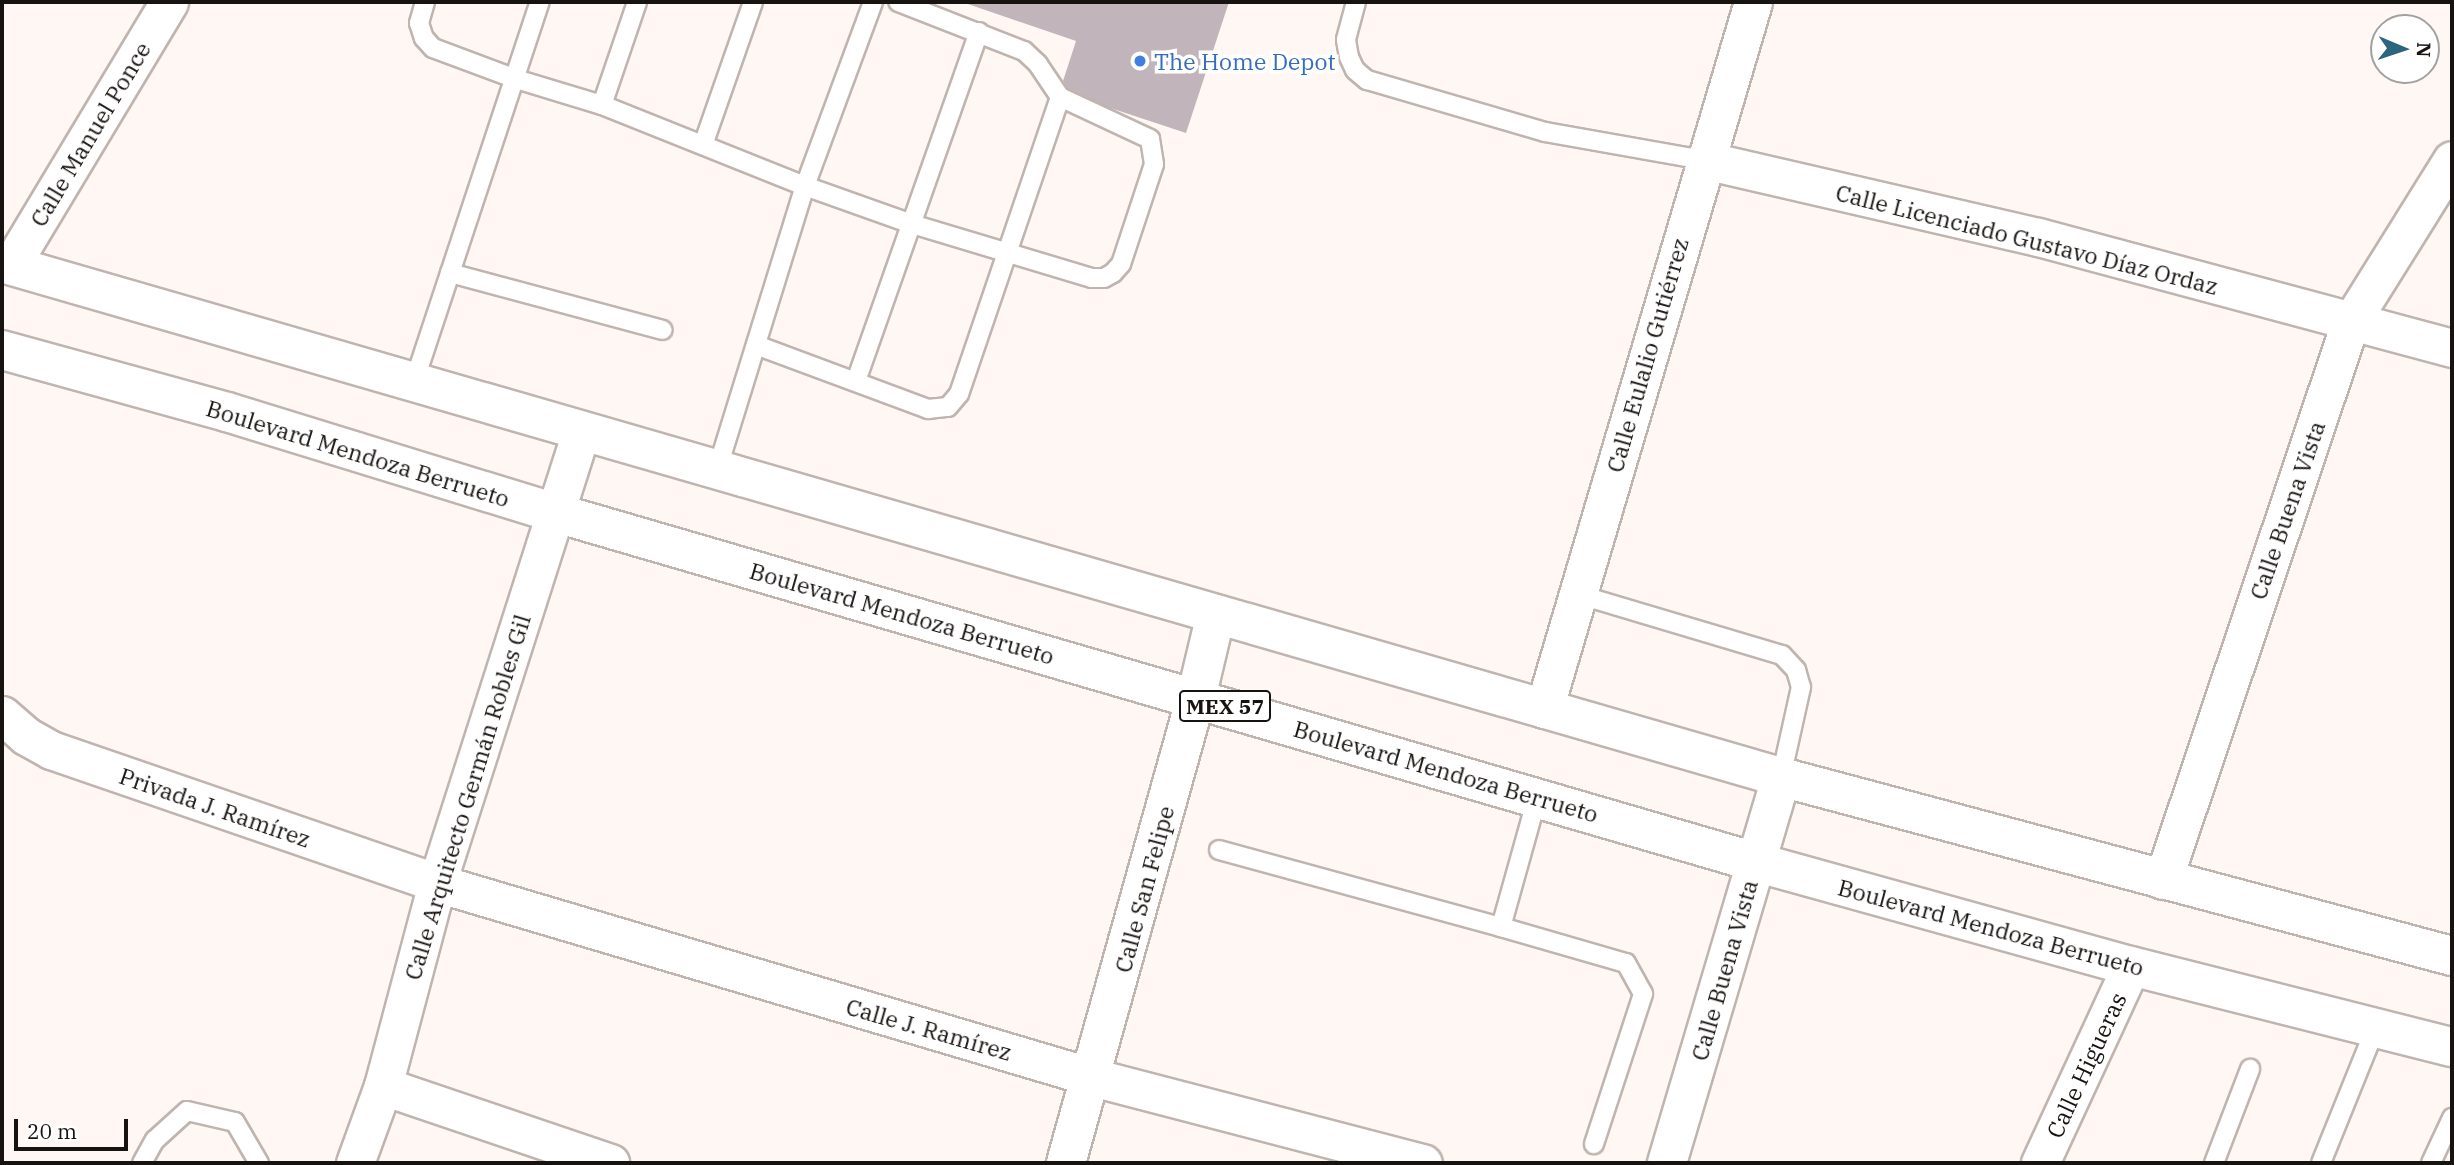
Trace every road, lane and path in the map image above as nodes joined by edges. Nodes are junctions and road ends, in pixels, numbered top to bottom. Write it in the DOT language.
graph roads {
  1 [pos="169,2"];
  2 [pos="425,2"];
  3 [pos="540,2"];
  4 [pos="637,2"];
  5 [pos="753,2"];
  6 [pos="873,2"];
  7 [pos="898,2"];
  8 [pos="1356,2"];
  9 [pos="1753,2"];
  10 [pos="979,33"];
  11 [pos="516,79"];
  12 [pos="1060,97"];
  13 [pos="602,105"];
  14 [pos="703,145"];
  15 [pos="1704,160"];
  16 [pos="2452,160"];
  17 [pos="805,186"];
  18 [pos="912,224"];
  19 [pos="1007,251"];
  20 [pos="6,264"];
  21 [pos="450,274"];
  22 [pos="2350,323"];
  23 [pos="663,330"];
  24 [pos="756,345"];
  25 [pos="2452,348"];
  26 [pos="2,350"];
  27 [pos="856,381"];
  28 [pos="414,382"];
  29 [pos="581,430"];
  30 [pos="717,470"];
  31 [pos="553,512"];
  32 [pos="1577,594"];
  33 [pos="1216,614"];
  34 [pos="1196,698"];
  35 [pos="1544,709"];
  36 [pos="2,715"];
  37 [pos="1781,777"];
  38 [pos="1537,798"];
  39 [pos="1219,850"];
  40 [pos="1755,862"];
  41 [pos="2163,880"];
  42 [pos="437,883"];
  43 [pos="1501,927"];
  44 [pos="2452,956"];
  45 [pos="2131,967"];
  46 [pos="2376,1027"];
  47 [pos="2452,1047"];
  48 [pos="2250,1069"];
  49 [pos="1093,1077"];
  50 [pos="383,1086"];
  51 [pos="2452,1118"];
  52 [pos="1594,1144"];
  53 [pos="142,1163"];
  54 [pos="259,1163"];
  55 [pos="355,1163"];
  56 [pos="610,1163"];
  57 [pos="1066,1163"];
  58 [pos="1423,1163"];
  59 [pos="1667,1163"];
  60 [pos="2040,1163"];
  61 [pos="2214,1163"];
  62 [pos="2321,1163"];
  63 [pos="2431,1163"];
  1 -- 20 [label="street, Calle Manuel Ponce"];
  2 -- 11 [label="lane"];
  3 -- 11 [label="lane"];
  4 -- 13 [label="lane"];
  5 -- 14 [label="lane"];
  6 -- 17 [label="lane"];
  7 -- 10 [label="lane"];
  8 -- 15 [label="lane"];
  9 -- 15 [label="street, Calle Eulalio Gutiérrez"];
  10 -- 12 [label="lane"];
  10 -- 18 [label="lane"];
  11 -- 13 [label="lane"];
  11 -- 21 [label="lane"];
  12 -- 19 [label="lane"];
  12 -- 19 [label="lane"];
  13 -- 14 [label="lane"];
  14 -- 17 [label="lane"];
  15 -- 22 [label="street, Calle Licenciado Gustavo Díaz Ordaz"];
  15 -- 32 [label="street, Calle Eulalio Gutiérrez"];
  16 -- 22 [label="street, Calle Buena Vista"];
  17 -- 18 [label="lane"];
  17 -- 24 [label="lane"];
  18 -- 19 [label="lane"];
  18 -- 27 [label="lane"];
  19 -- 27 [label="lane"];
  20 -- 28 [label="main road"];
  21 -- 23 [label="lane"];
  21 -- 28 [label="lane"];
  22 -- 25 [label="street, Calle Licenciado Gustavo Díaz Ordaz"];
  22 -- 41 [label="street, Calle Buena Vista"];
  24 -- 27 [label="lane"];
  24 -- 30 [label="lane"];
  26 -- 31 [label="main road, Boulevard Mendoza Berrueto / MEX 57"];
  28 -- 29 [label="main road"];
  29 -- 30 [label="main road"];
  29 -- 31 [label="street, Calle Arquitecto Germán Robles Gil"];
  30 -- 33 [label="main road"];
  31 -- 34 [label="main road, Boulevard Mendoza Berrueto / MEX 57"];
  31 -- 42 [label="street, Calle Arquitecto Germán Robles Gil"];
  32 -- 35 [label="street, Calle Eulalio Gutiérrez"];
  32 -- 37 [label="lane"];
  33 -- 34 [label="main road, Calle San Felipe"];
  33 -- 35 [label="main road"];
  34 -- 38 [label="main road, Boulevard Mendoza Berrueto / MEX 57"];
  34 -- 49 [label="main road, Calle San Felipe"];
  35 -- 37 [label="main road"];
  36 -- 42 [label="street, Privada J. Ramírez"];
  37 -- 40 [label="main road, Calle Buena Vista"];
  37 -- 41 [label="main road"];
  38 -- 40 [label="main road, Boulevard Mendoza Berrueto / MEX 57"];
  38 -- 43 [label="lane"];
  39 -- 43 [label="lane"];
  40 -- 45 [label="main road, Boulevard Mendoza Berrueto / MEX 57"];
  40 -- 59 [label="main road, Calle Buena Vista"];
  41 -- 44 [label="main road"];
  42 -- 49 [label="street, Calle J. Ramírez"];
  42 -- 50 [label="street, Calle Arquitecto Germán Robles Gil"];
  43 -- 52 [label="lane"];
  45 -- 46 [label="main road, Boulevard Mendoza Berrueto / MEX 57"];
  45 -- 60 [label="street, Calle Higueras"];
  46 -- 47 [label="main road, Boulevard Mendoza Berrueto / MEX 57"];
  46 -- 62 [label="lane"];
  48 -- 61 [label="lane"];
  49 -- 57 [label="main road, Calle San Felipe"];
  49 -- 58 [label="street, Calle J. Ramírez"];
  50 -- 55 [label="street, Calle Arquitecto Germán Robles Gil"];
  50 -- 56 [label="street"];
  51 -- 63 [label="lane"];
  53 -- 54 [label="lane"];
}
